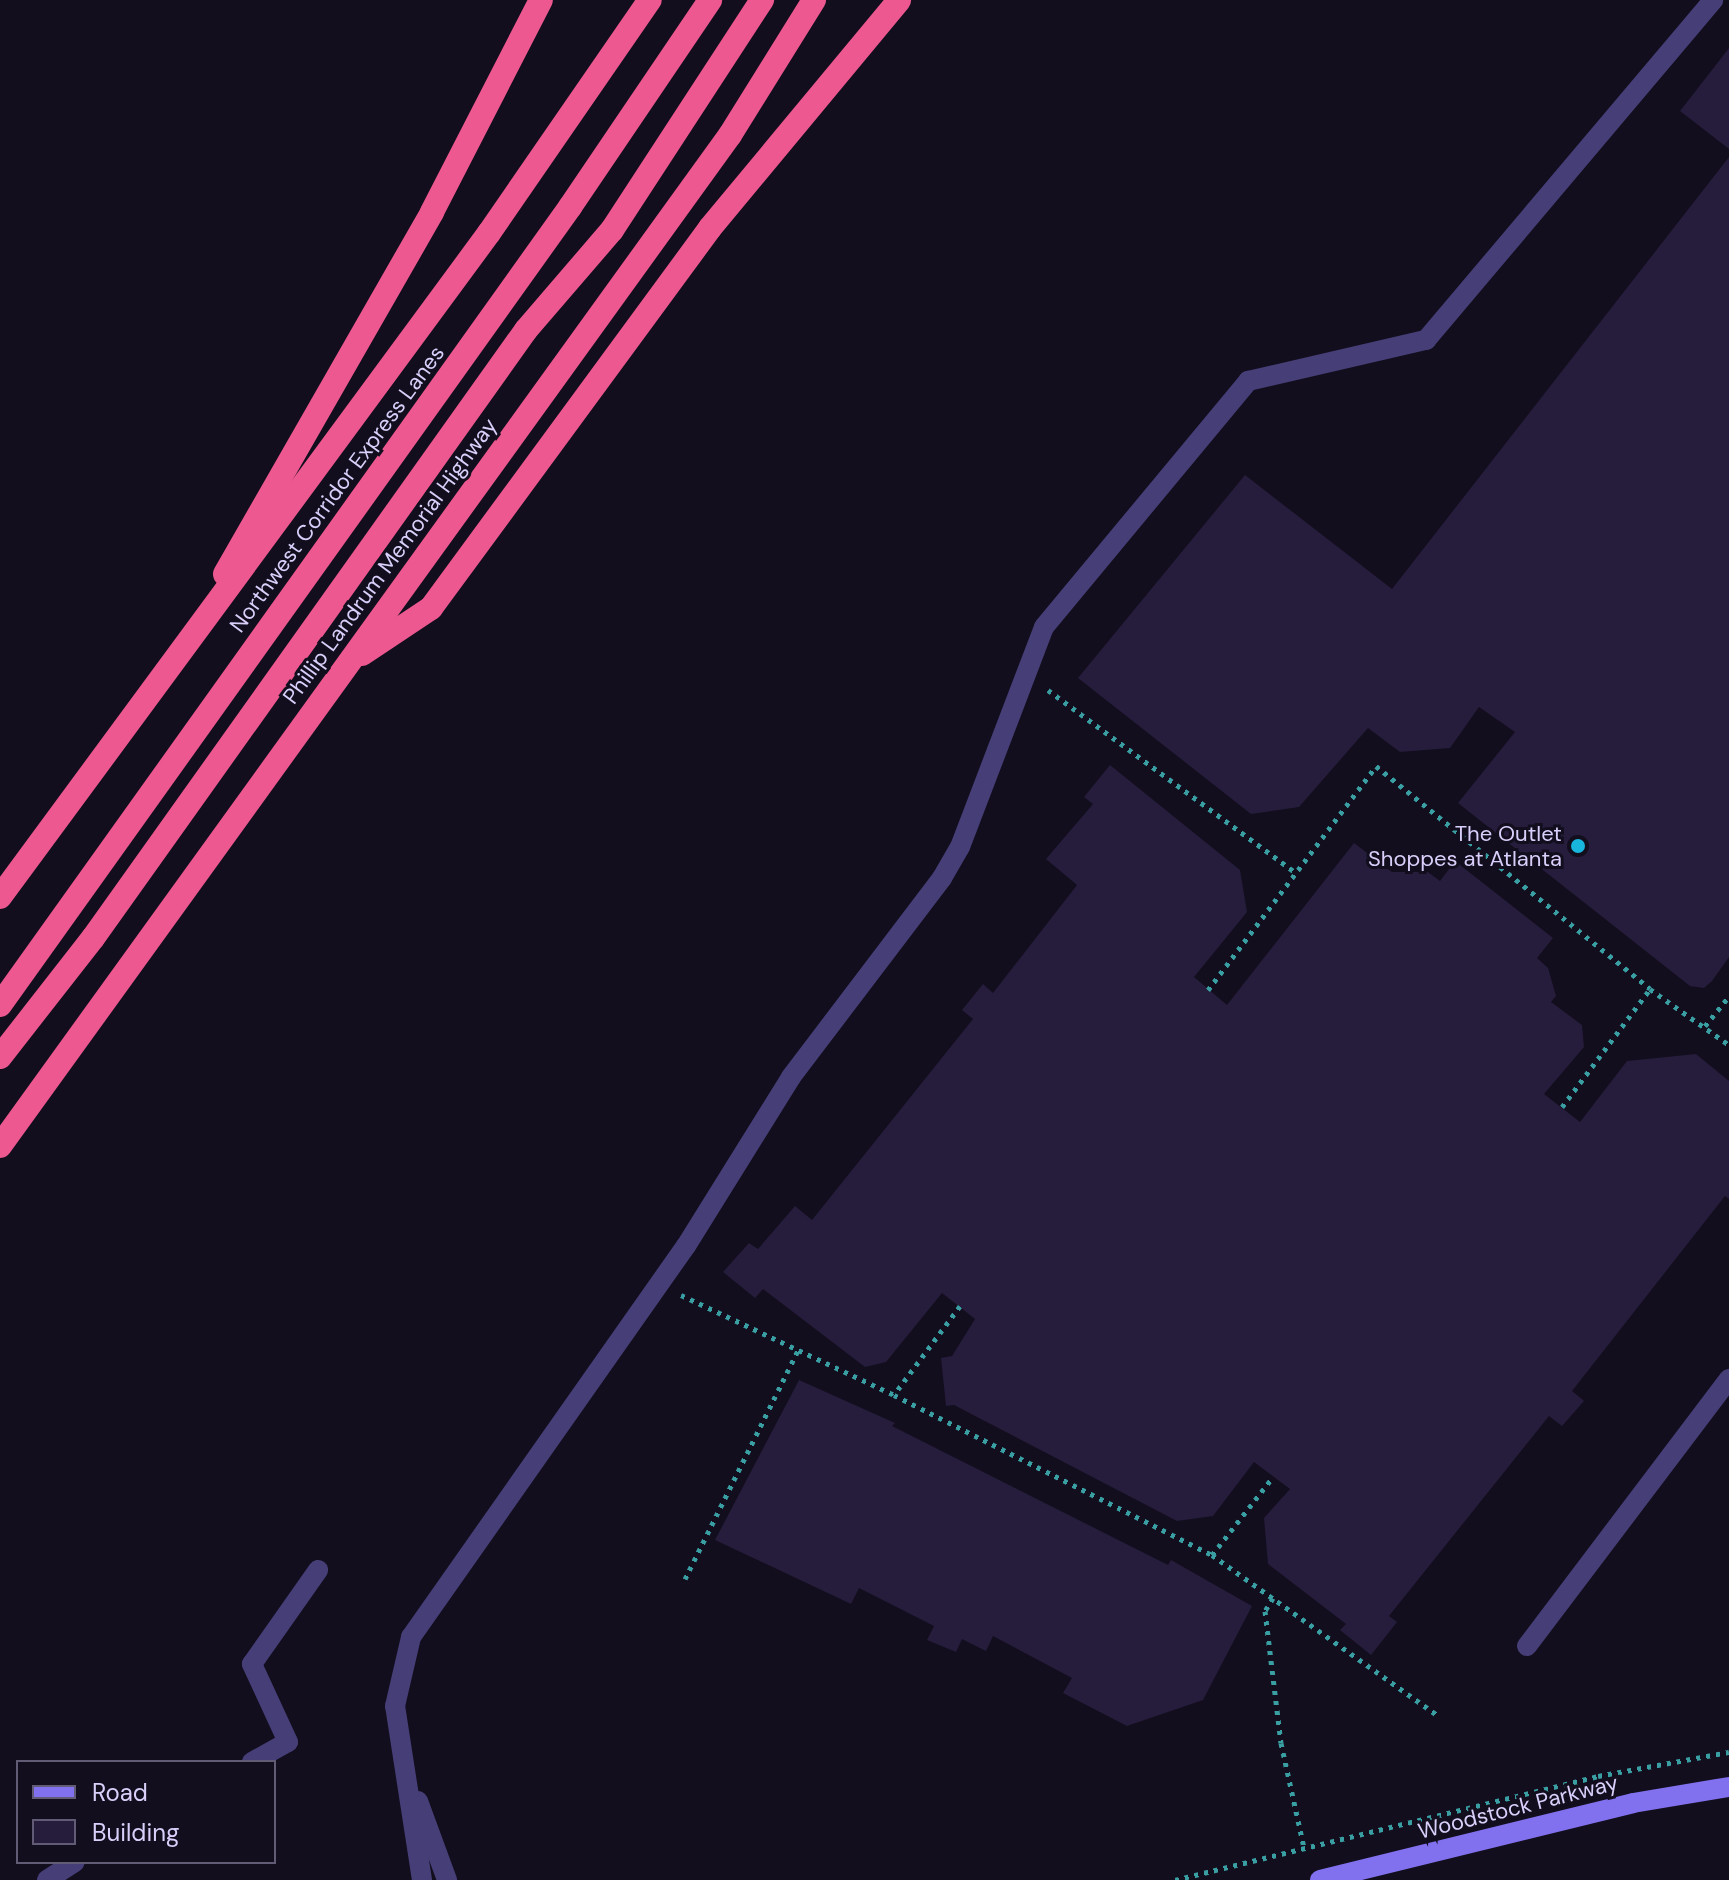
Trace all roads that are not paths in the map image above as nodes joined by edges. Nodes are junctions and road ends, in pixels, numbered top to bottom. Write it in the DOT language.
graph roads {
  1 [pos="541,0"];
  2 [pos="650,0"];
  3 [pos="710,0"];
  4 [pos="762,0"];
  5 [pos="814,0"];
  6 [pos="899,0"];
  7 [pos="1713,0"];
  8 [pos="350,661"];
  9 [pos="164,681"];
  10 [pos="0,897"];
  11 [pos="0,1005"];
  12 [pos="0,1057"];
  13 [pos="0,1146"];
  14 [pos="1729,1379"];
  15 [pos="318,1570"];
  16 [pos="1527,1646"];
  17 [pos="400,1751"];
  18 [pos="256,1760"];
  19 [pos="1729,1787"];
  20 [pos="72,1864"];
  21 [pos="47,1880"];
  22 [pos="422,1880"];
  23 [pos="447,1880"];
  24 [pos="1320,1880"];
  1 -- 9 [label="highway"];
  2 -- 9 [label="highway"];
  3 -- 11 [label="highway, Northwest Corridor Express Lanes"];
  4 -- 12 [label="highway"];
  5 -- 8 [label="highway, Phillip Landrum Memorial Highway"];
  6 -- 8 [label="highway"];
  7 -- 17 [label="lane"];
  8 -- 13 [label="highway, Phillip Landrum Memorial Highway"];
  9 -- 10 [label="highway"];
  14 -- 16 [label="lane"];
  15 -- 18 [label="lane"];
  17 -- 22 [label="lane"];
  17 -- 23 [label="lane"];
  19 -- 24 [label="main road, Woodstock Parkway"];
  20 -- 21 [label="lane"];
}
